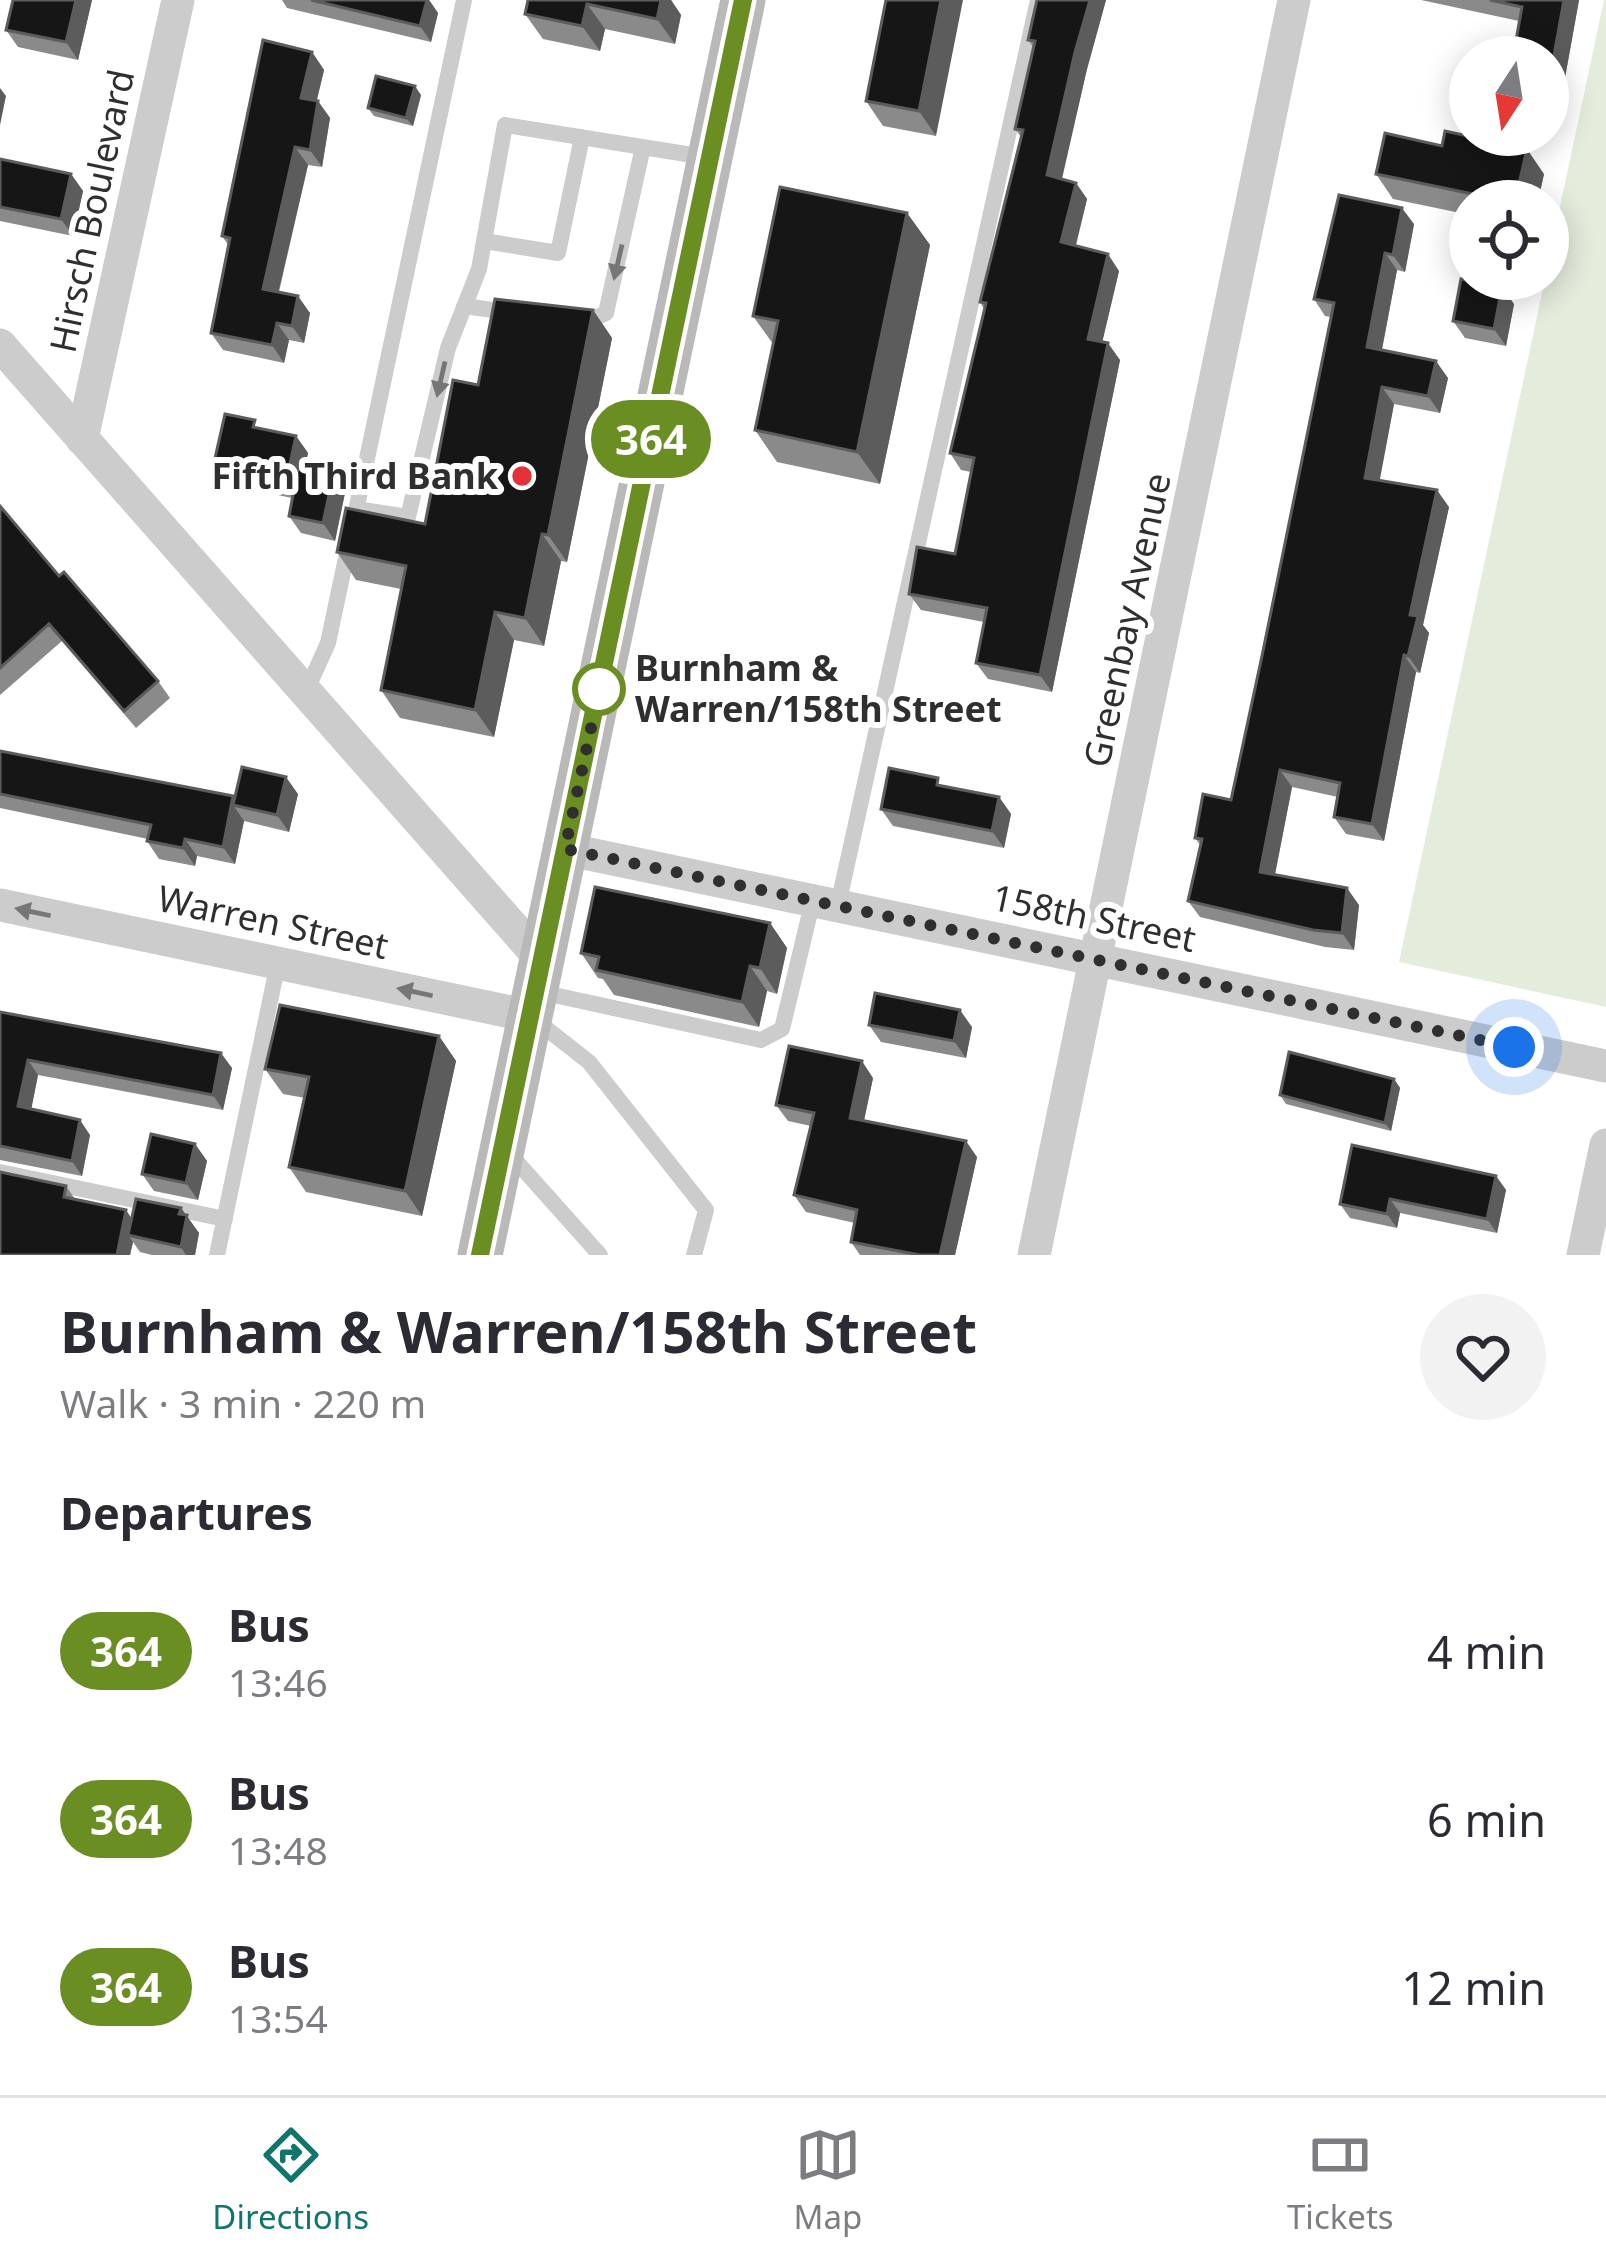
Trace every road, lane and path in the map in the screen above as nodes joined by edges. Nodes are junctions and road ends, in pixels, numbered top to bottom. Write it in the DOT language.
graph roads {
  1 [pos="178,0"];
  2 [pos="464,0"];
  3 [pos="743,0"];
  4 [pos="1038,0"];
  5 [pos="1294,0"];
  6 [pos="582,137"];
  7 [pos="643,148"];
  8 [pos="710,158"];
  9 [pos="484,241"];
  10 [pos="464,306"];
  11 [pos="525,315"];
  12 [pos="566,321"];
  13 [pos="0,345"];
  14 [pos="82,439"];
  15 [pos="356,508"];
  16 [pos="305,694"];
  17 [pos="565,849"];
  18 [pos="826,902"];
  19 [pos="0,905"];
  20 [pos="1096,958"];
  21 [pos="278,963"];
  22 [pos="536,989"];
  23 [pos="1606,1066"];
  24 [pos="1606,1144"];
  25 [pos="502,1146"];
  26 [pos="0,1172"];
  27 [pos="225,1219"];
  28 [pos="217,1255"];
  29 [pos="480,1255"];
  30 [pos="601,1255"];
  31 [pos="694,1255"];
  32 [pos="1034,1255"];
  33 [pos="1583,1255"];
  1 -- 14 [label="street, Hirsch Boulevard"];
  2 -- 15 [label="lane"];
  3 -- 8 [label="main road"];
  4 -- 18 [label="lane"];
  5 -- 20 [label="street, Greenbay Avenue"];
  6 -- 7 [label="lane"];
  6 -- 9 [label="lane"];
  6 -- 9 [label="lane"];
  7 -- 8 [label="lane"];
  7 -- 12 [label="lane, one-way"];
  8 -- 17 [label="main road"];
  9 -- 10 [label="lane"];
  10 -- 11 [label="lane"];
  10 -- 15 [label="lane, one-way"];
  13 -- 14 [label="street"];
  14 -- 16 [label="street"];
  15 -- 16 [label="lane"];
  16 -- 22 [label="street"];
  17 -- 18 [label="street, 158th Street"];
  17 -- 22 [label="main road"];
  18 -- 20 [label="street, 158th Street"];
  18 -- 22 [label="lane"];
  21 -- 19 [label="street, Warren Street, one-way"];
  20 -- 23 [label="street, 158th Street"];
  20 -- 32 [label="street, Greenbay Avenue"];
  22 -- 21 [label="street, Warren Street, one-way"];
  21 -- 27 [label="lane"];
  22 -- 25 [label="main road"];
  22 -- 31 [label="lane"];
  24 -- 33 [label="street"];
  25 -- 29 [label="main road"];
  25 -- 30 [label="lane"];
  26 -- 27 [label="lane"];
  27 -- 28 [label="lane"];
}
